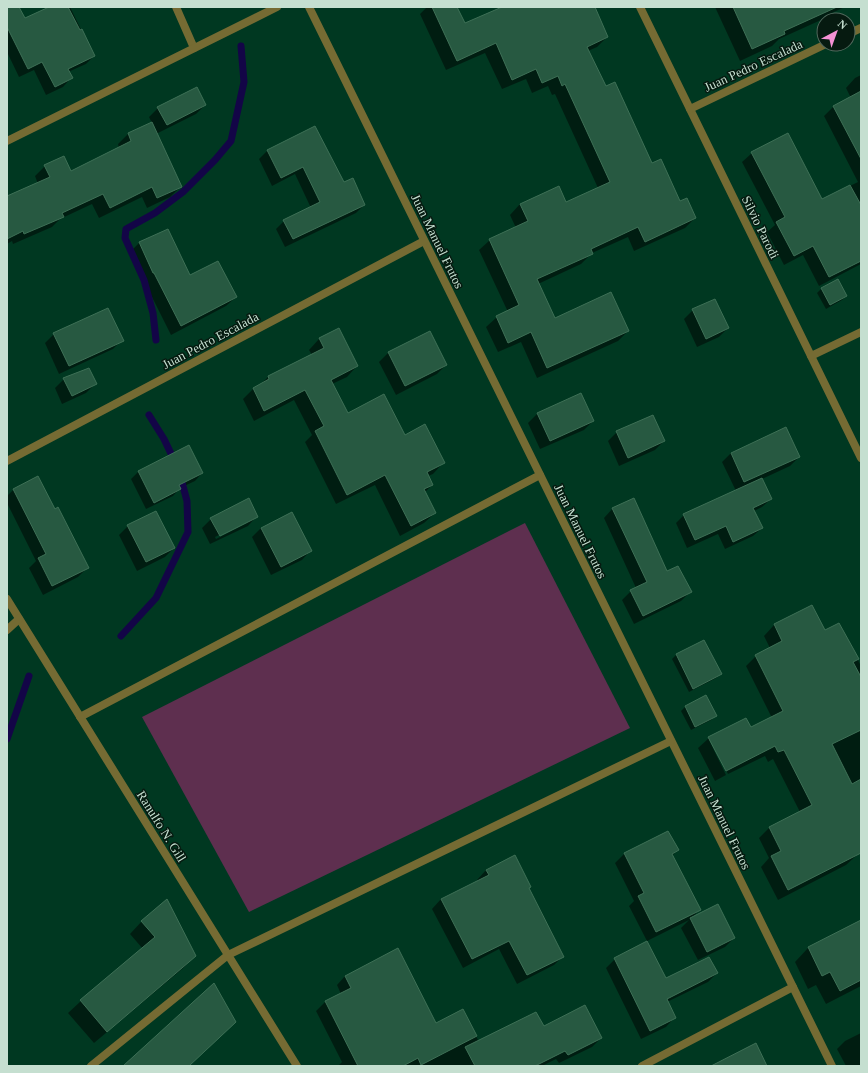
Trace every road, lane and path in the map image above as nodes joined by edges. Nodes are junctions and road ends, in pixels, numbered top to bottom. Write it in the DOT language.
graph roads {
  1 [pos="176,7"];
  2 [pos="277,7"];
  3 [pos="309,7"];
  4 [pos="640,7"];
  5 [pos="194,48"];
  6 [pos="816,49"];
  7 [pos="690,109"];
  8 [pos="7,141"];
  9 [pos="424,241"];
  10 [pos="861,332"];
  11 [pos="811,356"];
  12 [pos="861,458"];
  13 [pos="7,461"];
  14 [pos="540,475"];
  15 [pos="7,599"];
  16 [pos="19,619"];
  17 [pos="7,630"];
  18 [pos="80,717"];
  19 [pos="671,740"];
  20 [pos="228,955"];
  21 [pos="793,987"];
  22 [pos="91,1066"];
  23 [pos="296,1066"];
  24 [pos="642,1066"];
  25 [pos="832,1066"];
  1 -- 5 [label="street"];
  2 -- 5 [label="street"];
  3 -- 9 [label="street, Juan Manuel Frutos"];
  4 -- 7 [label="street, Silvio Parodi"];
  5 -- 8 [label="street"];
  6 -- 7 [label="street, Juan Pedro Escalada"];
  7 -- 11 [label="street, Silvio Parodi"];
  9 -- 13 [label="street, Juan Pedro Escalada"];
  9 -- 14 [label="street, Juan Manuel Frutos"];
  10 -- 11 [label="street"];
  11 -- 12 [label="street, Silvio Parodi"];
  14 -- 18 [label="street"];
  14 -- 19 [label="street, Juan Manuel Frutos"];
  15 -- 16 [label="street, Ranulfo N. Gill"];
  16 -- 17 [label="street"];
  16 -- 18 [label="street, Ranulfo N. Gill"];
  18 -- 20 [label="street, Ranulfo N. Gill"];
  19 -- 20 [label="street"];
  19 -- 21 [label="street, Juan Manuel Frutos"];
  20 -- 22 [label="street"];
  20 -- 23 [label="street, Ranulfo N. Gill"];
  21 -- 24 [label="street"];
  21 -- 25 [label="street, Juan Manuel Frutos"];
}
